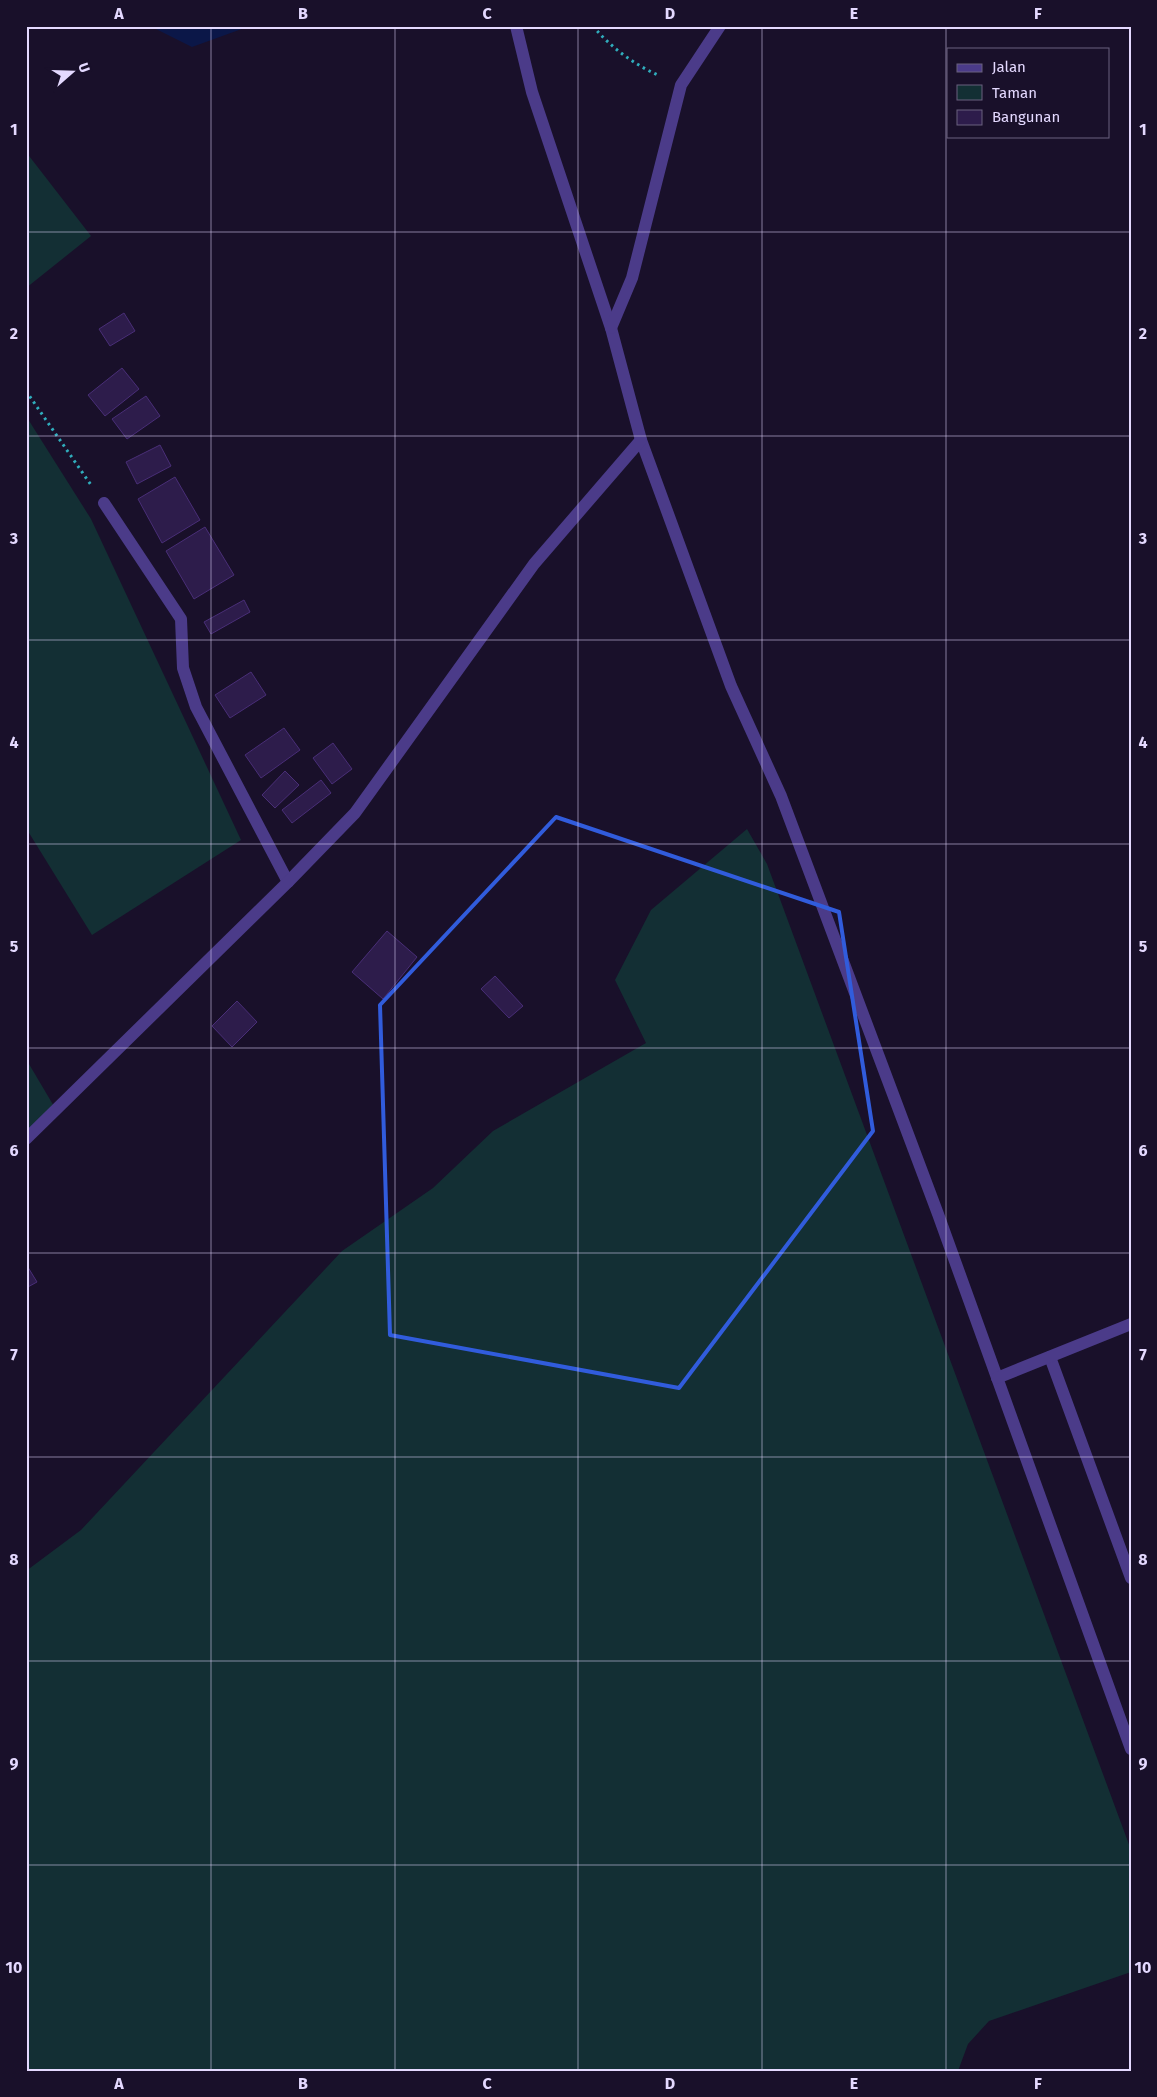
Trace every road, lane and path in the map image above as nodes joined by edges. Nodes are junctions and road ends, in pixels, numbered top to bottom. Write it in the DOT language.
graph roads {
  1 [pos="516,26"];
  2 [pos="593,26"];
  3 [pos="720,26"];
  4 [pos="680,85"];
  5 [pos="611,328"];
  6 [pos="26,391"];
  7 [pos="641,440"];
  8 [pos="104,503"];
  9 [pos="288,882"];
  10 [pos="26,1140"];
  11 [pos="1131,1324"];
  12 [pos="1050,1357"];
  13 [pos="997,1378"];
  14 [pos="1131,1578"];
  15 [pos="1131,1749"];
  1 -- 5 [label="street"];
  2 -- 4 [label="path"];
  3 -- 4 [label="street"];
  4 -- 5 [label="street"];
  5 -- 7 [label="street"];
  6 -- 8 [label="path"];
  7 -- 9 [label="street"];
  7 -- 13 [label="street"];
  8 -- 9 [label="street"];
  9 -- 10 [label="street"];
  11 -- 12 [label="street"];
  12 -- 13 [label="street"];
  12 -- 14 [label="street"];
  13 -- 15 [label="street"];
}
